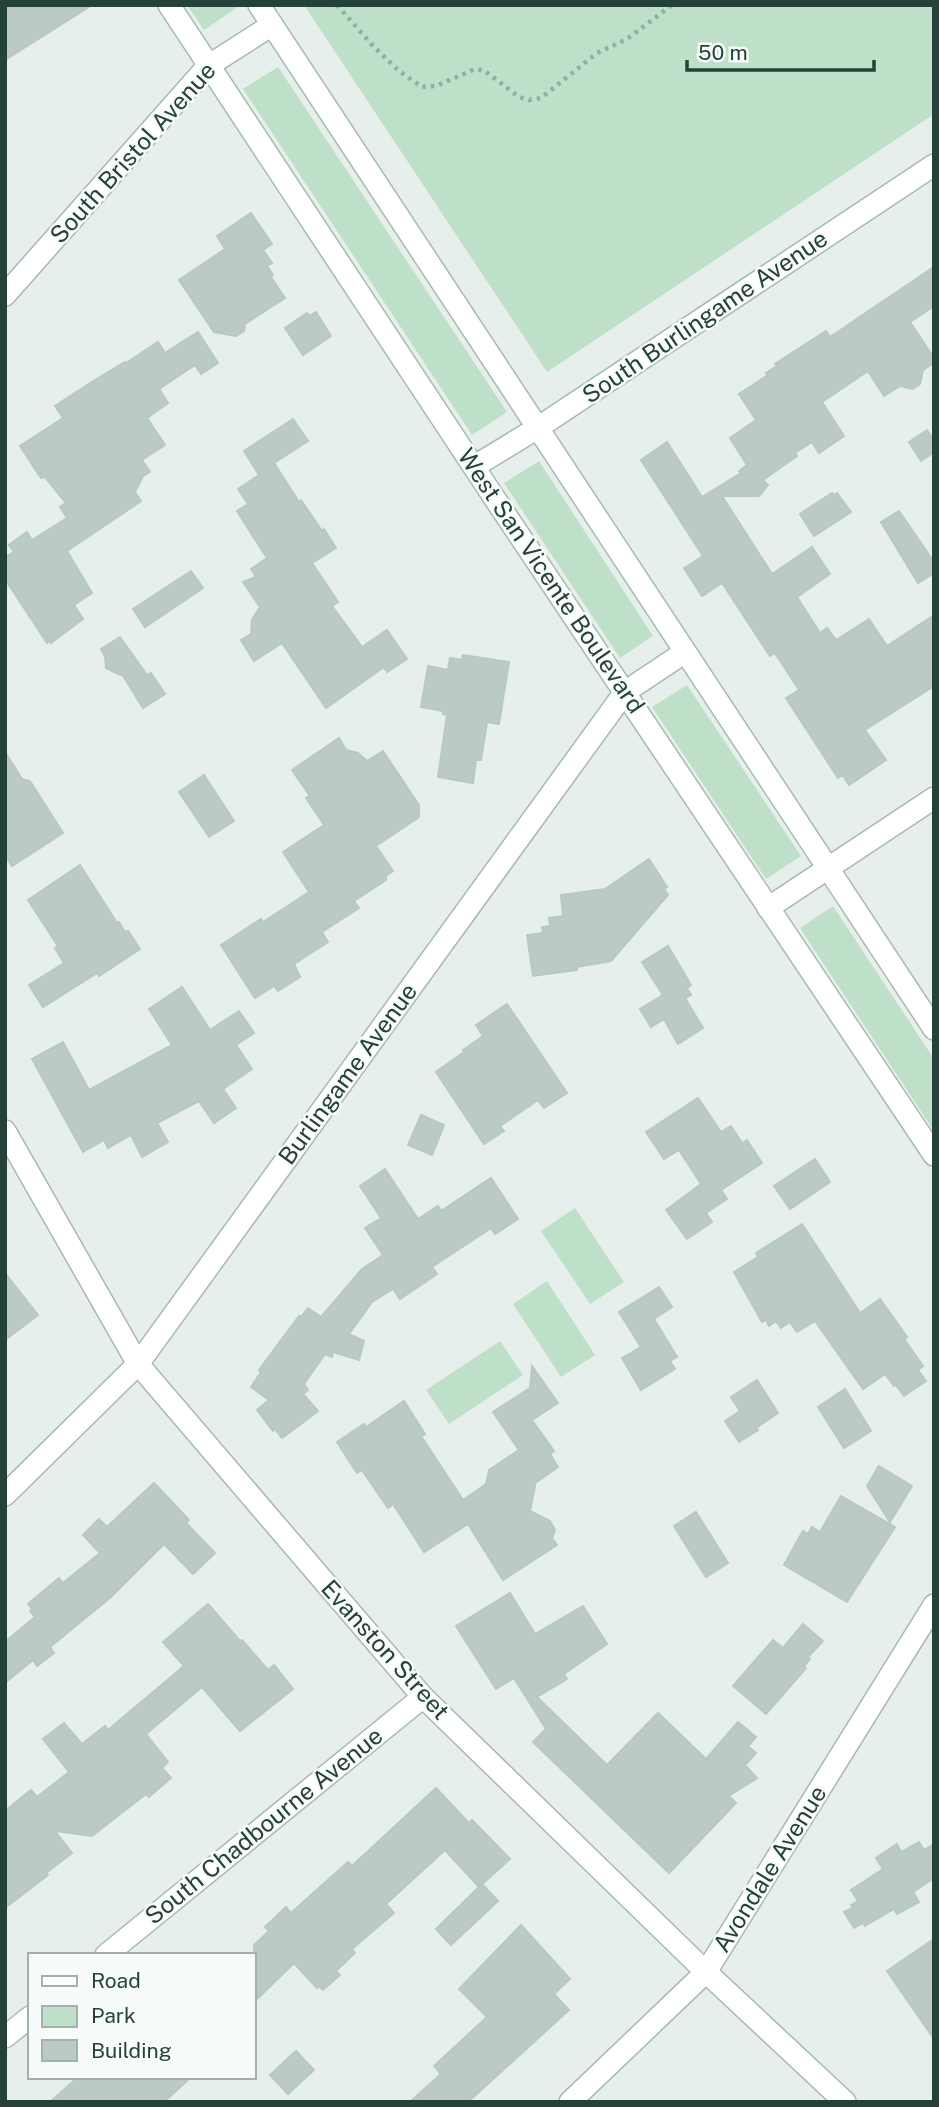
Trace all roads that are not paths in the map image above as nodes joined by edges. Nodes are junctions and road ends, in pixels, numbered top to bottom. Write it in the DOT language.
graph roads {
  1 [pos="169,5"];
  2 [pos="259,5"];
  3 [pos="272,25"];
  4 [pos="208,66"];
  5 [pos="934,165"];
  6 [pos="5,295"];
  7 [pos="538,427"];
  8 [pos="475,467"];
  9 [pos="685,652"];
  10 [pos="625,692"];
  11 [pos="934,799"];
  12 [pos="829,867"];
  13 [pos="768,908"];
  14 [pos="934,1029"];
  15 [pos="5,1132"];
  16 [pos="934,1155"];
  17 [pos="138,1363"];
  18 [pos="5,1495"];
  19 [pos="934,1605"];
  20 [pos="423,1697"];
  21 [pos="108,1953"];
  22 [pos="706,1972"];
  23 [pos="28,2019"];
  24 [pos="5,2037"];
  25 [pos="570,2102"];
  26 [pos="845,2102"];
  1 -- 4 [label="street, West San Vicente Boulevard"];
  2 -- 3 [label="street"];
  3 -- 4 [label="street, South Bristol Avenue"];
  3 -- 7 [label="street"];
  4 -- 6 [label="street, South Bristol Avenue"];
  4 -- 8 [label="street, West San Vicente Boulevard"];
  5 -- 7 [label="street, South Burlingame Avenue"];
  7 -- 8 [label="street, South Burlingame Avenue"];
  7 -- 9 [label="street"];
  8 -- 10 [label="street, West San Vicente Boulevard"];
  9 -- 10 [label="street, Burlingame Avenue"];
  9 -- 12 [label="street"];
  10 -- 13 [label="street, West San Vicente Boulevard"];
  10 -- 17 [label="street, Burlingame Avenue"];
  11 -- 12 [label="street"];
  12 -- 13 [label="street"];
  12 -- 14 [label="street"];
  13 -- 16 [label="street, West San Vicente Boulevard"];
  15 -- 17 [label="street, Evanston Street"];
  17 -- 18 [label="street, Burlingame Avenue"];
  17 -- 20 [label="street, Evanston Street"];
  19 -- 22 [label="street, Avondale Avenue"];
  20 -- 21 [label="street, South Chadbourne Avenue"];
  20 -- 22 [label="street, Evanston Street"];
  22 -- 25 [label="street, Avondale Avenue"];
  22 -- 26 [label="street, Evanston Street"];
  23 -- 24 [label="street"];
}
